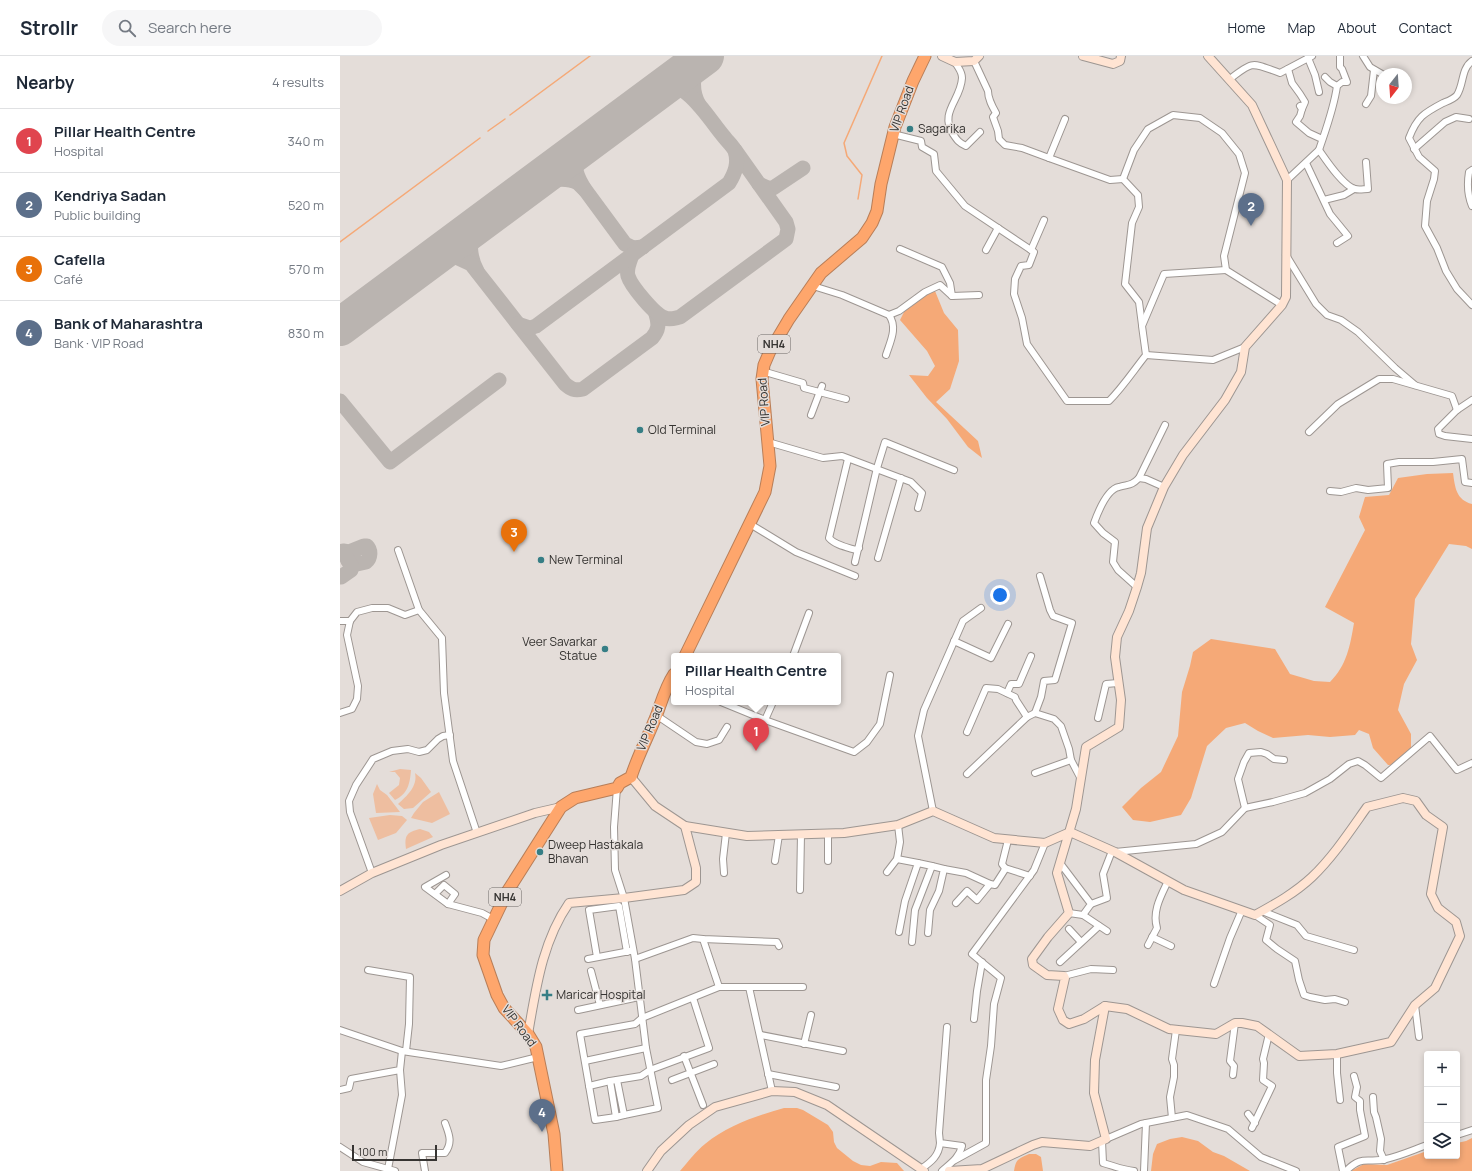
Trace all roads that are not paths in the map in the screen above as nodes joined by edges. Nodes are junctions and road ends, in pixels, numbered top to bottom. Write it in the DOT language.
graph roads {
  1 [pos="925,56"];
  2 [pos="942,56"];
  3 [pos="1083,56"];
  4 [pos="1121,56"];
  5 [pos="1208,56"];
  6 [pos="1340,56"];
  7 [pos="1363,56"];
  8 [pos="1310,57"];
  9 [pos="977,59"];
  10 [pos="1472,61"];
  11 [pos="955,62"];
  12 [pos="1288,68"];
  13 [pos="1374,70"];
  14 [pos="1325,77"];
  15 [pos="1230,79"];
  16 [pos="1337,86"];
  17 [pos="1319,92"];
  18 [pos="1366,104"];
  19 [pos="1065,119"];
  20 [pos="1470,119"];
  21 [pos="980,132"];
  22 [pos="893,134"];
  23 [pos="1322,139"];
  24 [pos="1414,149"];
  25 [pos="1319,150"];
  26 [pos="1049,158"];
  27 [pos="1366,162"];
  28 [pos="1306,163"];
  29 [pos="1472,170"];
  30 [pos="1123,180"];
  31 [pos="1287,180"];
  32 [pos="1354,189"];
  33 [pos="1324,200"];
  34 [pos="1472,206"];
  35 [pos="1044,220"];
  36 [pos="998,228"];
  37 [pos="1337,243"];
  38 [pos="900,249"];
  39 [pos="986,250"];
  40 [pos="1031,250"];
  41 [pos="1286,255"];
  42 [pos="1226,270"];
  43 [pos="812,286"];
  44 [pos="979,295"];
  45 [pos="952,296"];
  46 [pos="1282,305"];
  47 [pos="1472,305"];
  48 [pos="889,315"];
  49 [pos="1142,326"];
  50 [pos="1245,347"];
  51 [pos="886,355"];
  52 [pos="1146,355"];
  53 [pos="762,371"];
  54 [pos="1416,385"];
  55 [pos="821,389"];
  56 [pos="846,399"];
  57 [pos="1472,400"];
  58 [pos="1457,410"];
  59 [pos="811,415"];
  60 [pos="1165,426"];
  61 [pos="1309,432"];
  62 [pos="1472,438"];
  63 [pos="768,442"];
  64 [pos="848,459"];
  65 [pos="877,468"];
  66 [pos="954,470"];
  67 [pos="901,478"];
  68 [pos="1139,478"];
  69 [pos="1472,484"];
  70 [pos="1164,487"];
  71 [pos="1330,492"];
  72 [pos="918,508"];
  73 [pos="750,524"];
  74 [pos="859,548"];
  75 [pos="398,550"];
  76 [pos="878,558"];
  77 [pos="855,562"];
  78 [pos="855,576"];
  79 [pos="1040,576"];
  80 [pos="1137,587"];
  81 [pos="981,608"];
  82 [pos="419,610"];
  83 [pos="809,613"];
  84 [pos="340,621"];
  85 [pos="350,621"];
  86 [pos="1008,624"];
  87 [pos="954,641"];
  88 [pos="686,653"];
  89 [pos="794,653"];
  90 [pos="1030,656"];
  91 [pos="890,675"];
  92 [pos="671,683"];
  93 [pos="1118,683"];
  94 [pos="1007,693"];
  95 [pos="728,705"];
  96 [pos="772,705"];
  97 [pos="340,713"];
  98 [pos="1035,713"];
  99 [pos="656,715"];
  100 [pos="1027,717"];
  101 [pos="1098,718"];
  102 [pos="765,720"];
  103 [pos="727,727"];
  104 [pos="967,732"];
  105 [pos="450,735"];
  106 [pos="1071,760"];
  107 [pos="1284,760"];
  108 [pos="1472,763"];
  109 [pos="1035,773"];
  110 [pos="967,774"];
  111 [pos="631,777"];
  112 [pos="1081,779"];
  113 [pos="617,788"];
  114 [pos="561,807"];
  115 [pos="1245,808"];
  116 [pos="933,811"];
  117 [pos="898,825"];
  118 [pos="685,826"];
  119 [pos="477,832"];
  120 [pos="1070,832"];
  121 [pos="726,833"];
  122 [pos="828,833"];
  123 [pos="801,834"];
  124 [pos="780,835"];
  125 [pos="1008,840"];
  126 [pos="1045,843"];
  127 [pos="1113,852"];
  128 [pos="897,860"];
  129 [pos="775,861"];
  130 [pos="828,861"];
  131 [pos="918,863"];
  132 [pos="1060,863"];
  133 [pos="932,866"];
  134 [pos="1005,868"];
  135 [pos="944,869"];
  136 [pos="887,872"];
  137 [pos="372,873"];
  138 [pos="724,873"];
  139 [pos="446,875"];
  140 [pos="1030,876"];
  141 [pos="1168,881"];
  142 [pos="990,884"];
  143 [pos="800,890"];
  144 [pos="340,891"];
  145 [pos="435,894"];
  146 [pos="624,898"];
  147 [pos="448,904"];
  148 [pos="956,904"];
  149 [pos="1092,904"];
  150 [pos="1242,910"];
  151 [pos="1069,913"];
  152 [pos="1259,913"];
  153 [pos="1083,915"];
  154 [pos="493,919"];
  155 [pos="1099,926"];
  156 [pos="1069,929"];
  157 [pos="1107,931"];
  158 [pos="899,932"];
  159 [pos="928,933"];
  160 [pos="1152,937"];
  161 [pos="703,939"];
  162 [pos="912,942"];
  163 [pos="1081,942"];
  164 [pos="1148,945"];
  165 [pos="779,946"];
  166 [pos="1171,946"];
  167 [pos="1354,950"];
  168 [pos="630,951"];
  169 [pos="597,957"];
  170 [pos="588,959"];
  171 [pos="635,959"];
  172 [pos="982,962"];
  173 [pos="1060,962"];
  174 [pos="368,970"];
  175 [pos="1113,970"];
  176 [pos="591,972"];
  177 [pos="1064,976"];
  178 [pos="1214,984"];
  179 [pos="749,987"];
  180 [pos="803,987"];
  181 [pos="719,988"];
  182 [pos="639,997"];
  183 [pos="693,998"];
  184 [pos="1345,1002"];
  185 [pos="600,1005"];
  186 [pos="1415,1005"];
  187 [pos="1105,1006"];
  188 [pos="578,1010"];
  189 [pos="811,1015"];
  190 [pos="642,1018"];
  191 [pos="974,1019"];
  192 [pos="1235,1023"];
  193 [pos="947,1027"];
  194 [pos="340,1030"];
  195 [pos="1176,1030"];
  196 [pos="528,1034"];
  197 [pos="1269,1034"];
  198 [pos="760,1035"];
  199 [pos="1419,1037"];
  200 [pos="804,1044"];
  201 [pos="646,1048"];
  202 [pos="404,1051"];
  203 [pos="843,1051"];
  204 [pos="1337,1054"];
  205 [pos="684,1056"];
  206 [pos="538,1057"];
  207 [pos="585,1061"];
  208 [pos="714,1064"];
  209 [pos="400,1070"];
  210 [pos="650,1070"];
  211 [pos="690,1073"];
  212 [pos="768,1074"];
  213 [pos="1233,1075"];
  214 [pos="1354,1076"];
  215 [pos="617,1080"];
  216 [pos="672,1080"];
  217 [pos="610,1081"];
  218 [pos="590,1086"];
  219 [pos="836,1087"];
  220 [pos="340,1090"];
  221 [pos="772,1092"];
  222 [pos="1373,1097"];
  223 [pos="1340,1100"];
  224 [pos="703,1105"];
  225 [pos="1248,1114"];
  226 [pos="624,1115"];
  227 [pos="616,1117"];
  228 [pos="1172,1118"];
  229 [pos="445,1123"];
  230 [pos="1146,1123"];
  231 [pos="1472,1130"];
  232 [pos="1460,1134"];
  233 [pos="1104,1140"];
  234 [pos="940,1143"];
  235 [pos="1424,1146"];
  236 [pos="340,1147"];
  237 [pos="955,1160"];
  238 [pos="1384,1160"];
  239 [pos="388,1169"];
  240 [pos="922,1170"];
  241 [pos="395,1171"];
  242 [pos="425,1171"];
  243 [pos="557,1171"];
  244 [pos="647,1171"];
  245 [pos="942,1171"];
  246 [pos="949,1171"];
  247 [pos="1134,1171"];
  248 [pos="1144,1171"];
  249 [pos="1296,1171"];
  250 [pos="1345,1171"];
  1 -- 22 [label="highway, VIP Road / NH4"];
  2 -- 11 [label="street"];
  3 -- 4 [label="street"];
  5 -- 15 [label="street"];
  6 -- 16 [label="street"];
  7 -- 13 [label="street"];
  8 -- 12 [label="street"];
  8 -- 17 [label="street"];
  9 -- 11 [label="street"];
  9 -- 26 [label="street"];
  10 -- 24 [label="street"];
  11 -- 21 [label="street"];
  12 -- 15 [label="street"];
  12 -- 23 [label="street"];
  13 -- 18 [label="street"];
  14 -- 16 [label="street"];
  15 -- 31 [label="street"];
  16 -- 23 [label="street"];
  19 -- 26 [label="street"];
  20 -- 24 [label="street"];
  22 -- 36 [label="street"];
  22 -- 43 [label="highway, VIP Road / NH4"];
  23 -- 25 [label="street"];
  24 -- 47 [label="street"];
  25 -- 28 [label="street"];
  25 -- 32 [label="street"];
  26 -- 30 [label="street"];
  27 -- 32 [label="street"];
  28 -- 31 [label="street"];
  28 -- 33 [label="street"];
  29 -- 34 [label="street"];
  30 -- 42 [label="street"];
  30 -- 49 [label="street"];
  31 -- 41 [label="street"];
  32 -- 33 [label="street"];
  33 -- 37 [label="street"];
  35 -- 40 [label="street"];
  36 -- 39 [label="street"];
  36 -- 40 [label="street"];
  38 -- 45 [label="street"];
  40 -- 52 [label="street"];
  41 -- 46 [label="street"];
  41 -- 54 [label="street"];
  42 -- 46 [label="street"];
  42 -- 49 [label="street"];
  43 -- 48 [label="street"];
  43 -- 53 [label="highway, VIP Road / NH4"];
  44 -- 45 [label="street"];
  45 -- 48 [label="street"];
  46 -- 50 [label="street"];
  48 -- 51 [label="street"];
  49 -- 52 [label="street"];
  50 -- 52 [label="street"];
  50 -- 70 [label="street"];
  53 -- 55 [label="street"];
  53 -- 63 [label="highway, VIP Road / NH4"];
  54 -- 58 [label="street"];
  54 -- 61 [label="street"];
  55 -- 56 [label="street"];
  55 -- 59 [label="street"];
  57 -- 58 [label="street"];
  58 -- 62 [label="street"];
  60 -- 68 [label="street"];
  63 -- 64 [label="street"];
  63 -- 73 [label="highway, VIP Road / NH4"];
  64 -- 65 [label="street"];
  64 -- 74 [label="street"];
  65 -- 66 [label="street"];
  65 -- 67 [label="street"];
  65 -- 74 [label="street"];
  67 -- 72 [label="street"];
  67 -- 76 [label="street"];
  68 -- 70 [label="street"];
  68 -- 80 [label="street"];
  69 -- 71 [label="street"];
  70 -- 80 [label="street"];
  73 -- 78 [label="street"];
  73 -- 88 [label="highway, VIP Road / NH4"];
  74 -- 77 [label="street"];
  75 -- 82 [label="street"];
  79 -- 98 [label="street"];
  80 -- 93 [label="street"];
  81 -- 87 [label="street"];
  82 -- 85 [label="street"];
  82 -- 105 [label="street"];
  83 -- 89 [label="street"];
  84 -- 85 [label="street"];
  85 -- 97 [label="street"];
  86 -- 87 [label="street"];
  87 -- 116 [label="street"];
  90 -- 94 [label="street"];
  91 -- 102 [label="street"];
  92 -- 99 [label="highway, VIP Road"];
  93 -- 101 [label="street"];
  93 -- 112 [label="street"];
  94 -- 100 [label="street"];
  94 -- 104 [label="street"];
  95 -- 102 [label="street"];
  96 -- 102 [label="street"];
  98 -- 100 [label="street"];
  98 -- 106 [label="street"];
  99 -- 103 [label="street"];
  99 -- 111 [label="highway, VIP Road"];
  100 -- 110 [label="street"];
  105 -- 119 [label="street"];
  105 -- 137 [label="street"];
  106 -- 109 [label="street"];
  106 -- 112 [label="street"];
  107 -- 115 [label="street"];
  108 -- 115 [label="street"];
  111 -- 113 [label="highway, VIP Road / NH4"];
  111 -- 118 [label="street"];
  112 -- 120 [label="street"];
  113 -- 114 [label="highway, VIP Road / NH4"];
  113 -- 146 [label="street"];
  114 -- 119 [label="street, VIP Road"];
  114 -- 154 [label="highway, VIP Road / NH4"];
  115 -- 127 [label="street"];
  116 -- 117 [label="street"];
  116 -- 125 [label="street"];
  117 -- 122 [label="street"];
  117 -- 128 [label="street"];
  118 -- 121 [label="street"];
  118 -- 146 [label="street"];
  119 -- 137 [label="street, VIP Road"];
  120 -- 126 [label="street"];
  120 -- 127 [label="street"];
  120 -- 132 [label="street"];
  121 -- 124 [label="street"];
  121 -- 138 [label="street"];
  122 -- 123 [label="street"];
  122 -- 130 [label="street"];
  123 -- 124 [label="street"];
  123 -- 143 [label="street"];
  124 -- 129 [label="street"];
  125 -- 126 [label="street"];
  125 -- 134 [label="street"];
  126 -- 140 [label="street"];
  127 -- 141 [label="street"];
  127 -- 149 [label="street"];
  128 -- 131 [label="street"];
  128 -- 136 [label="street"];
  131 -- 133 [label="street"];
  131 -- 158 [label="street"];
  132 -- 149 [label="street"];
  132 -- 151 [label="street"];
  133 -- 135 [label="street"];
  133 -- 162 [label="street"];
  134 -- 140 [label="street"];
  134 -- 142 [label="street"];
  135 -- 142 [label="street"];
  135 -- 159 [label="street"];
  137 -- 144 [label="street, VIP Road"];
  139 -- 145 [label="street"];
  140 -- 172 [label="street"];
  141 -- 150 [label="street"];
  141 -- 160 [label="street"];
  142 -- 148 [label="street"];
  145 -- 147 [label="street"];
  145 -- 147 [label="street"];
  146 -- 168 [label="street"];
  146 -- 196 [label="street"];
  147 -- 154 [label="street"];
  149 -- 153 [label="street"];
  150 -- 152 [label="street"];
  150 -- 178 [label="street"];
  151 -- 153 [label="street"];
  151 -- 177 [label="street"];
  152 -- 167 [label="street"];
  152 -- 184 [label="street"];
  152 -- 186 [label="street"];
  153 -- 155 [label="street"];
  154 -- 196 [label="highway, VIP Road / NH4"];
  155 -- 157 [label="street"];
  155 -- 163 [label="street"];
  156 -- 163 [label="street"];
  160 -- 164 [label="street"];
  160 -- 166 [label="street"];
  161 -- 165 [label="street"];
  161 -- 171 [label="street"];
  161 -- 181 [label="street"];
  163 -- 173 [label="street"];
  168 -- 169 [label="street"];
  168 -- 169 [label="street"];
  168 -- 171 [label="street"];
  169 -- 170 [label="street"];
  171 -- 182 [label="street"];
  172 -- 191 [label="street"];
  172 -- 237 [label="street"];
  174 -- 202 [label="street"];
  175 -- 177 [label="street"];
  176 -- 185 [label="street"];
  177 -- 187 [label="street"];
  179 -- 180 [label="street"];
  179 -- 181 [label="street"];
  179 -- 198 [label="street"];
  181 -- 183 [label="street"];
  182 -- 185 [label="street"];
  182 -- 190 [label="street"];
  183 -- 190 [label="street"];
  183 -- 205 [label="street"];
  185 -- 188 [label="street"];
  186 -- 199 [label="street"];
  186 -- 204 [label="street"];
  187 -- 195 [label="street"];
  187 -- 233 [label="street"];
  189 -- 200 [label="street"];
  190 -- 201 [label="street"];
  190 -- 207 [label="street"];
  192 -- 195 [label="street"];
  192 -- 197 [label="street"];
  192 -- 213 [label="street"];
  193 -- 234 [label="street"];
  194 -- 202 [label="street"];
  195 -- 228 [label="street"];
  196 -- 206 [label="highway, VIP Road / NH4"];
  197 -- 204 [label="street"];
  197 -- 225 [label="street"];
  198 -- 200 [label="street"];
  198 -- 212 [label="street"];
  200 -- 203 [label="street"];
  201 -- 207 [label="street"];
  201 -- 210 [label="street"];
  202 -- 206 [label="street"];
  202 -- 209 [label="street"];
  204 -- 223 [label="street"];
  205 -- 210 [label="street"];
  205 -- 211 [label="street"];
  206 -- 243 [label="highway, VIP Road / NH4"];
  207 -- 218 [label="street"];
  208 -- 211 [label="street"];
  209 -- 220 [label="street"];
  209 -- 239 [label="street"];
  210 -- 215 [label="street"];
  210 -- 226 [label="street"];
  211 -- 216 [label="street"];
  211 -- 224 [label="street"];
  212 -- 219 [label="street"];
  212 -- 221 [label="street"];
  214 -- 250 [label="street"];
  215 -- 217 [label="street"];
  215 -- 226 [label="street"];
  217 -- 218 [label="street"];
  217 -- 227 [label="street"];
  218 -- 227 [label="street"];
  221 -- 240 [label="street"];
  221 -- 244 [label="street"];
  222 -- 238 [label="street"];
  226 -- 227 [label="street"];
  228 -- 230 [label="street"];
  228 -- 249 [label="street"];
  229 -- 242 [label="street"];
  230 -- 233 [label="street"];
  230 -- 248 [label="street"];
  231 -- 232 [label="street"];
  233 -- 246 [label="street"];
  233 -- 247 [label="street"];
  234 -- 237 [label="street"];
  234 -- 240 [label="street"];
  235 -- 238 [label="street"];
  236 -- 239 [label="street"];
  237 -- 245 [label="street"];
  238 -- 250 [label="street"];
  239 -- 241 [label="street"];
}
